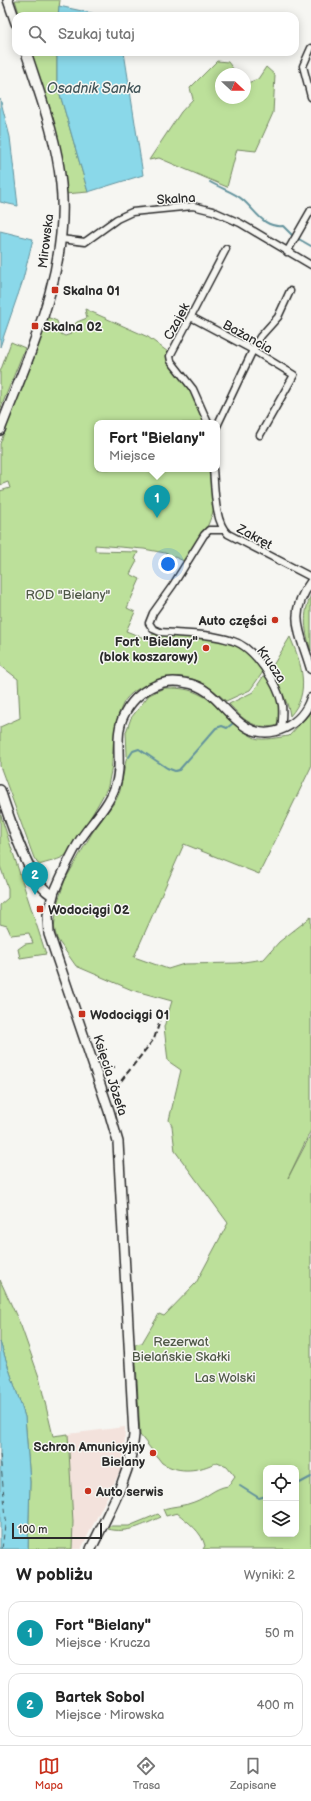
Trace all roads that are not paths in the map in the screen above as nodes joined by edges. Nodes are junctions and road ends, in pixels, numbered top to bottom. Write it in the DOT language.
graph roads {
  1 [pos="8,0"];
  2 [pos="12,12"];
  3 [pos="311,48"];
  4 [pos="27,56"];
  5 [pos="311,97"];
  6 [pos="311,210"];
  7 [pos="61,239"];
  8 [pos="226,249"];
  9 [pos="287,252"];
  10 [pos="311,265"];
  11 [pos="290,291"];
  12 [pos="191,317"];
  13 [pos="253,350"];
  14 [pos="207,420"];
  15 [pos="220,420"];
  16 [pos="0,430"];
  17 [pos="260,435"];
  18 [pos="213,472"];
  19 [pos="223,530"];
  20 [pos="311,577"];
  21 [pos="311,582"];
  22 [pos="311,669"];
  23 [pos="311,698"];
  24 [pos="281,730"];
  25 [pos="0,790"];
  26 [pos="53,895"];
  27 [pos="91,1549"];
  1 -- 2 [label="main road"];
  3 -- 5 [label="street"];
  4 -- 7 [label="main road, Mirowska"];
  6 -- 9 [label="street"];
  7 -- 9 [label="street, Skalna"];
  7 -- 16 [label="main road, Mirowska"];
  8 -- 12 [label="street, Czajek"];
  9 -- 10 [label="street, Skalna"];
  11 -- 13 [label="street"];
  12 -- 13 [label="street, Bażancia"];
  12 -- 14 [label="street, Czajek"];
  13 -- 15 [label="street"];
  13 -- 17 [label="street, Bażancia"];
  18 -- 19 [label="street, Zakręt"];
  19 -- 20 [label="street, Zakręt"];
  19 -- 24 [label="street, Krucza"];
  21 -- 22 [label="street"];
  23 -- 24 [label="street, Księcia Józefa"];
  24 -- 26 [label="street, Księcia Józefa"];
  25 -- 26 [label="main road"];
  26 -- 27 [label="main road, Księcia Józefa"];
}
